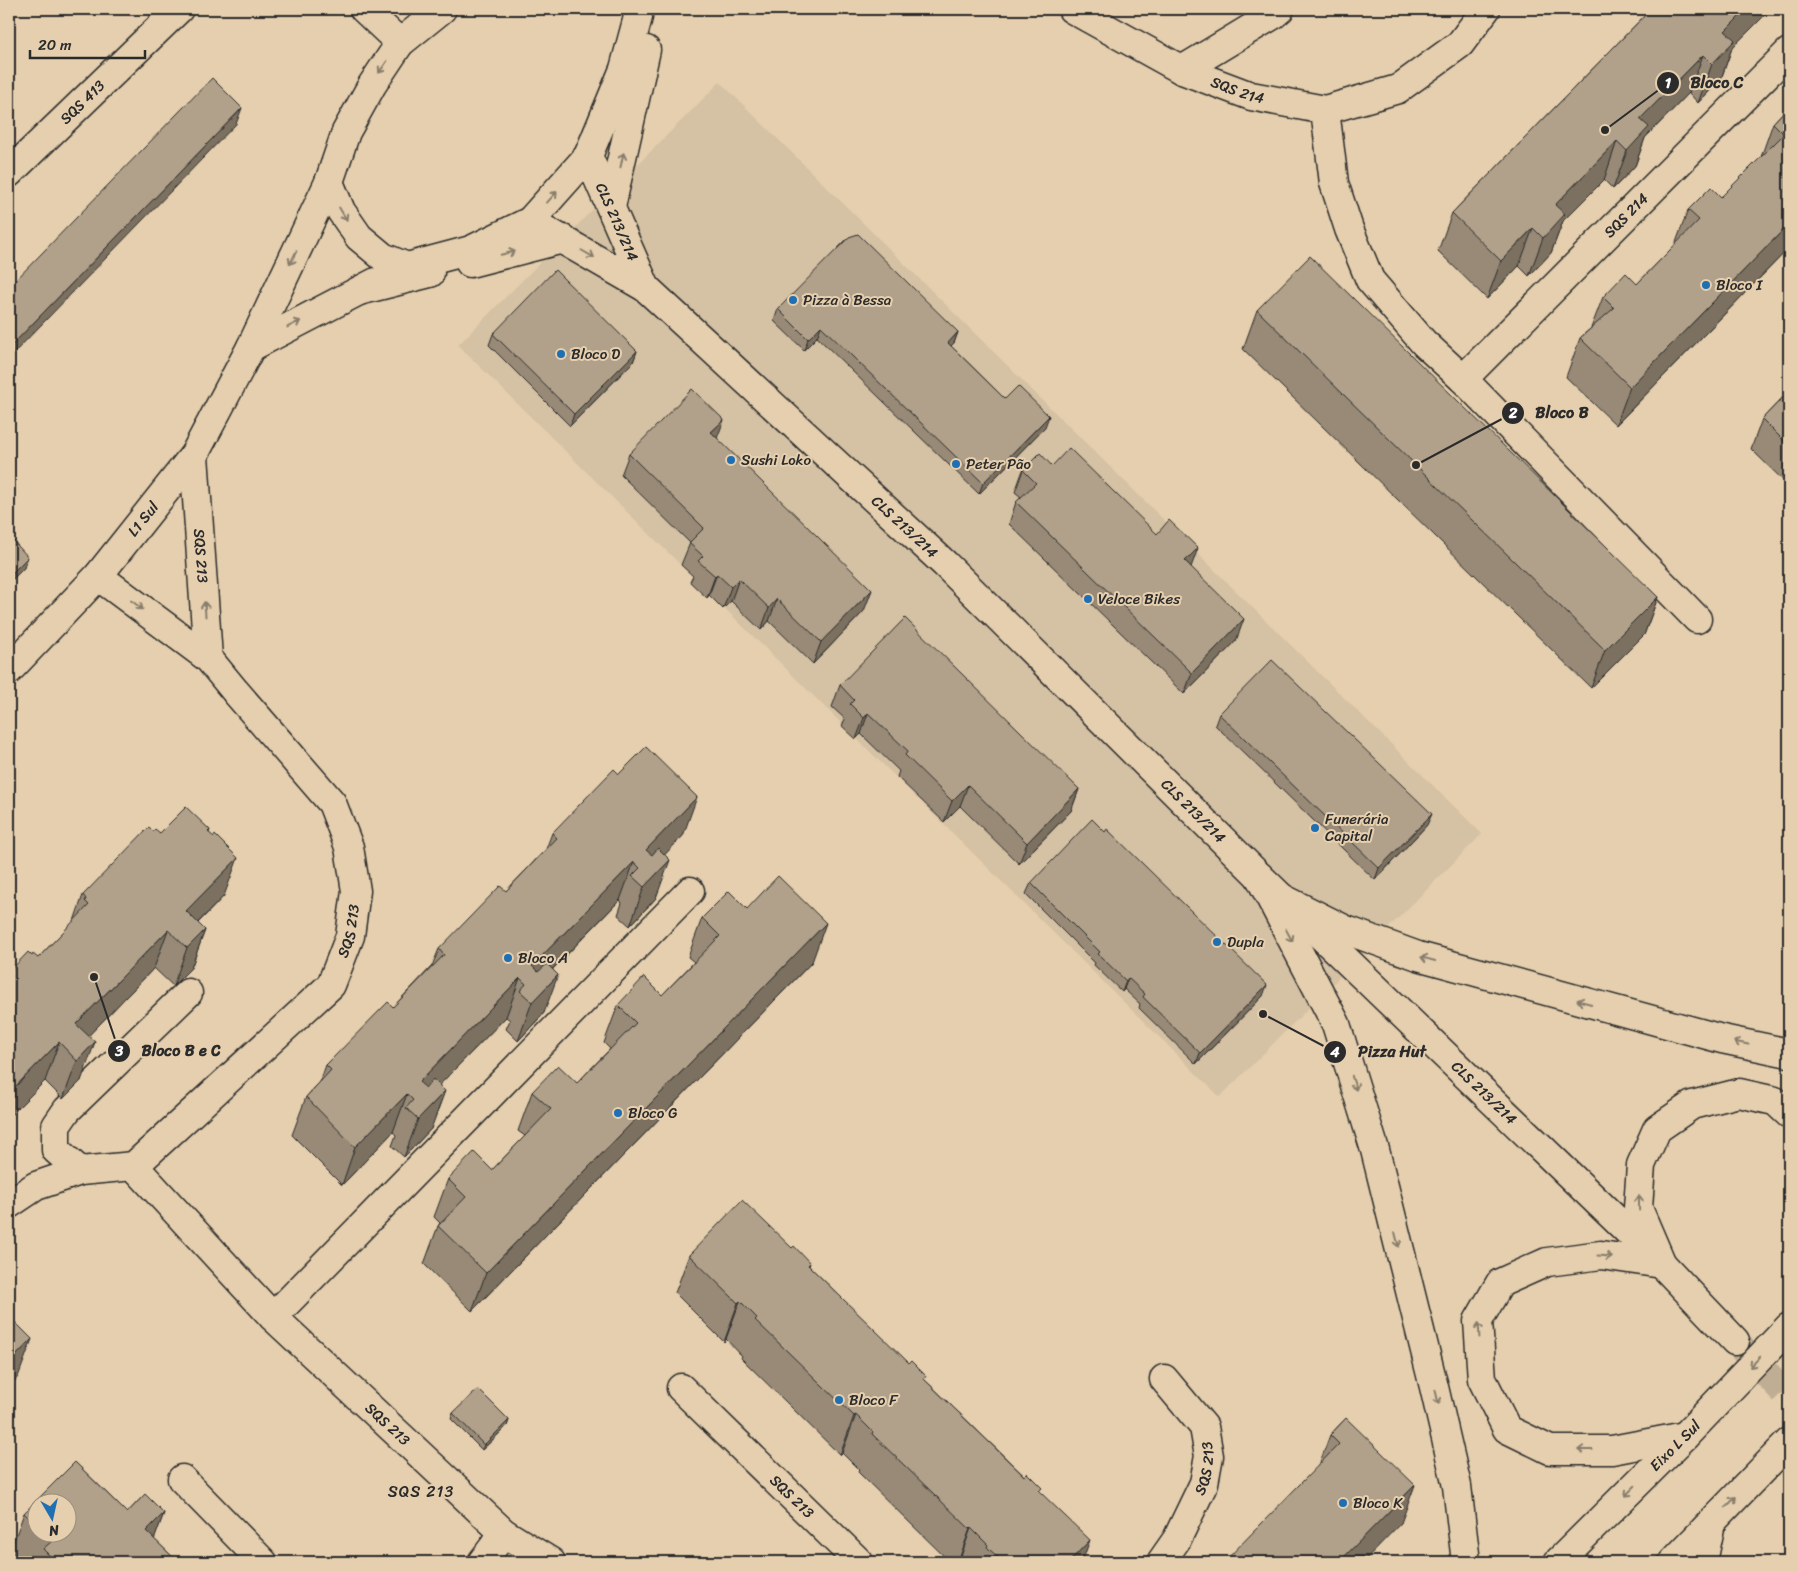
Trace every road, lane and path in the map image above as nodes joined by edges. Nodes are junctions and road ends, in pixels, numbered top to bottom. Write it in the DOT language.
graph roads {
  1 [pos="179,9"];
  2 [pos="364,9"];
  3 [pos="442,9"];
  4 [pos="1072,9"];
  5 [pos="1280,9"];
  6 [pos="1486,9"];
  7 [pos="643,11"];
  8 [pos="400,43"];
  9 [pos="1789,52"];
  10 [pos="1182,70"];
  11 [pos="1325,110"];
  12 [pos="588,156"];
  13 [pos="9,173"];
  14 [pos="329,182"];
  15 [pos="611,207"];
  16 [pos="530,221"];
  17 [pos="564,240"];
  18 [pos="407,267"];
  19 [pos="646,288"];
  20 [pos="359,291"];
  21 [pos="251,347"];
  22 [pos="1463,379"];
  23 [pos="194,455"];
  24 [pos="98,576"];
  25 [pos="1697,619"];
  26 [pos="208,658"];
  27 [pos="9,670"];
  28 [pos="1259,876"];
  29 [pos="690,891"];
  30 [pos="1280,897"];
  31 [pos="188,993"];
  32 [pos="1789,1053"];
  33 [pos="1789,1114"];
  34 [pos="134,1166"];
  35 [pos="80,1171"];
  36 [pos="9,1204"];
  37 [pos="1662,1264"];
  38 [pos="273,1317"];
  39 [pos="1789,1327"];
  40 [pos="1736,1341"];
  41 [pos="1164,1379"];
  42 [pos="681,1388"];
  43 [pos="1684,1436"];
  44 [pos="1789,1442"];
  45 [pos="182,1479"];
  46 [pos="1711,1523"];
  47 [pos="504,1532"];
  48 [pos="263,1562"];
  49 [pos="482,1562"];
  50 [pos="551,1562"];
  51 [pos="859,1562"];
  52 [pos="1162,1562"];
  53 [pos="1466,1562"];
  54 [pos="1558,1562"];
  55 [pos="1673,1562"];
  56 [pos="1704,1562"];
  1 -- 13 [label="street, SQS 413"];
  2 -- 8 [label="street"];
  3 -- 8 [label="street, L1 Sul"];
  4 -- 10 [label="street, SQS 214"];
  5 -- 10 [label="street, SQS 214"];
  6 -- 11 [label="street, SQS 214"];
  7 -- 12 [label="street"];
  15 -- 7 [label="street, one-way"];
  8 -- 14 [label="street, L1 Sul, one-way"];
  9 -- 22 [label="street, SQS 214"];
  10 -- 11 [label="street, SQS 214"];
  11 -- 22 [label="street"];
  12 -- 15 [label="street, CLS 213/214"];
  16 -- 12 [label="street, one-way"];
  14 -- 18 [label="street, one-way"];
  14 -- 21 [label="street, L1 Sul, one-way"];
  15 -- 19 [label="street, CLS 213/214"];
  16 -- 17 [label="street, CLS 213/214"];
  16 -- 18 [label="street"];
  17 -- 19 [label="street, CLS 213/214, one-way"];
  20 -- 17 [label="street, one-way"];
  18 -- 20 [label="street"];
  19 -- 28 [label="street, CLS 213/214"];
  21 -- 20 [label="street, one-way"];
  21 -- 23 [label="street, L1 Sul"];
  22 -- 25 [label="street"];
  23 -- 24 [label="street, L1 Sul"];
  26 -- 23 [label="street, SQS 213, one-way"];
  24 -- 26 [label="street, SQS 213, one-way"];
  24 -- 27 [label="street, L1 Sul"];
  26 -- 34 [label="street, SQS 213"];
  28 -- 30 [label="street, CLS 213/214"];
  28 -- 53 [label="street, one-way"];
  29 -- 38 [label="street"];
  32 -- 30 [label="street, one-way"];
  30 -- 37 [label="street, CLS 213/214"];
  31 -- 35 [label="street"];
  37 -- 33 [label="street, one-way"];
  34 -- 35 [label="street"];
  34 -- 38 [label="street, SQS 213"];
  35 -- 36 [label="street"];
  37 -- 40 [label="street, CLS 213/214"];
  43 -- 37 [label="street, one-way"];
  38 -- 47 [label="street, SQS 213"];
  39 -- 43 [label="street, Eixo L Sul, one-way"];
  41 -- 52 [label="street, SQS 213"];
  42 -- 51 [label="street, SQS 213"];
  43 -- 54 [label="street, Eixo L Sul, one-way"];
  46 -- 44 [label="street, one-way"];
  45 -- 48 [label="street"];
  46 -- 55 [label="street"];
  46 -- 56 [label="street"];
  47 -- 49 [label="street"];
  47 -- 50 [label="street, SQS 213"];
}
